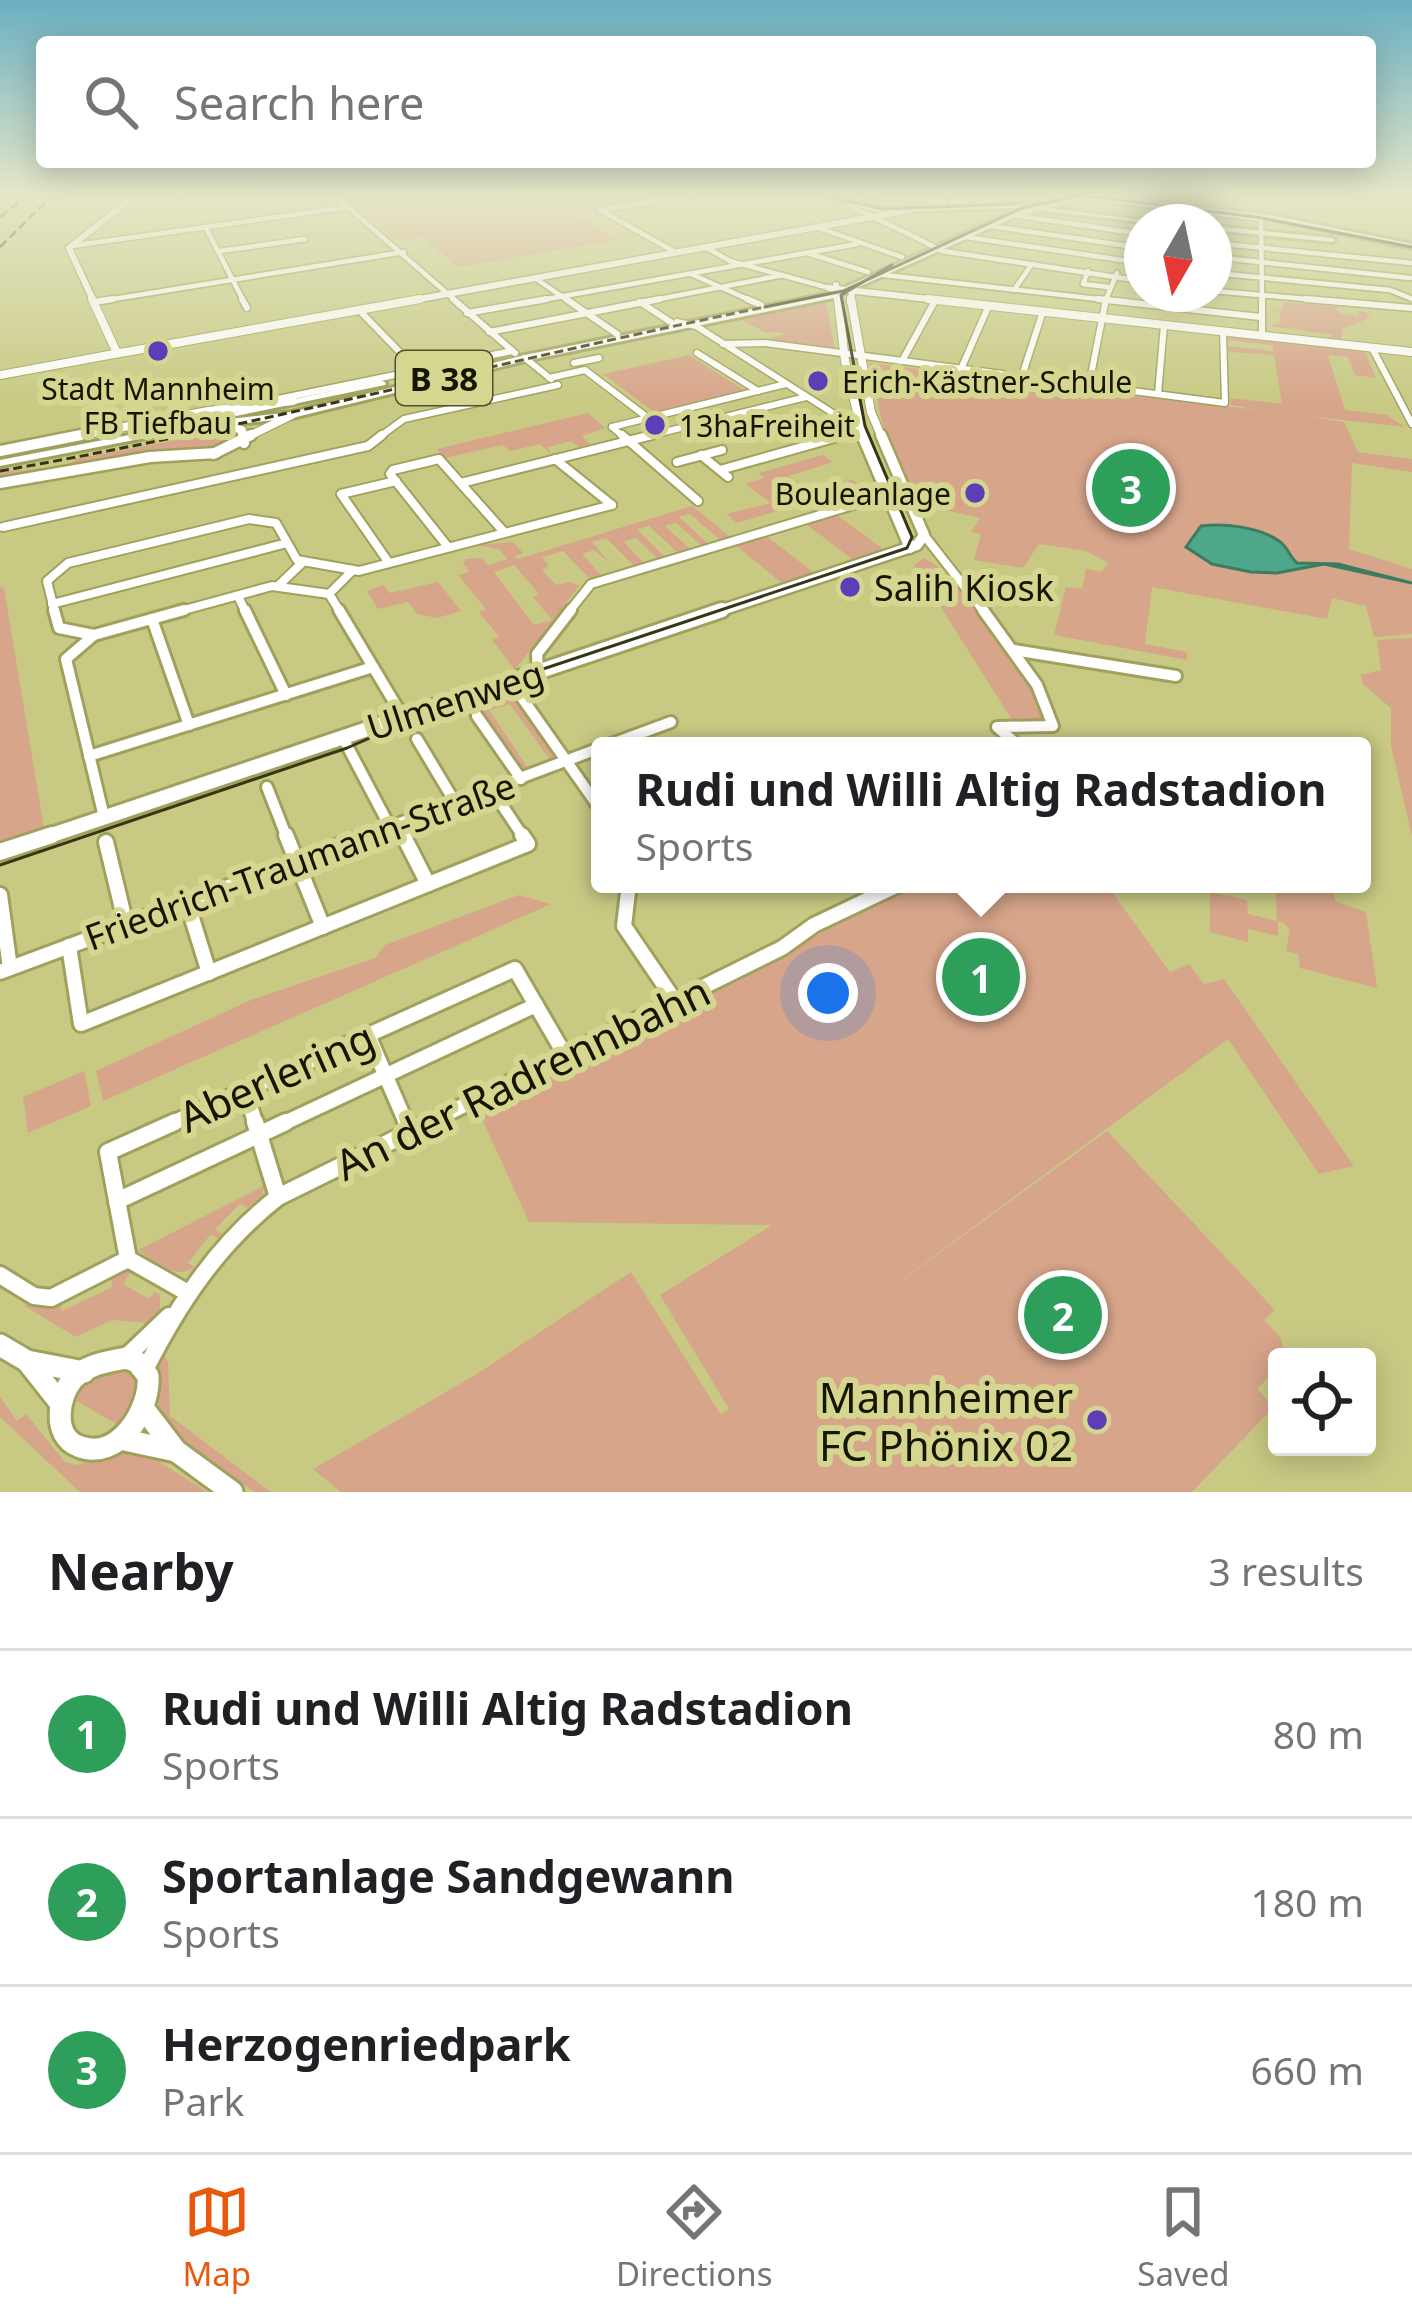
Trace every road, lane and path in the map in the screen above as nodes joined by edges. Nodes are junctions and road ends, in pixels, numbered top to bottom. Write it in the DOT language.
graph roads {
  1 [pos="78,264"];
  2 [pos="227,264"];
  3 [pos="331,264"];
  4 [pos="416,264"];
  5 [pos="616,264"];
  6 [pos="732,264"];
  7 [pos="745,264"];
  8 [pos="841,264"];
  9 [pos="887,264"];
  10 [pos="904,264"];
  11 [pos="1032,264"];
  12 [pos="1085,264"];
  13 [pos="1260,264"];
  14 [pos="1275,264"];
  15 [pos="1124,268"];
  16 [pos="688,272"];
  17 [pos="868,272"];
  18 [pos="1088,273"];
  19 [pos="1232,274"];
  20 [pos="783,275"];
  21 [pos="884,275"];
  22 [pos="1114,277"];
  23 [pos="536,278"];
  24 [pos="1124,278"];
  25 [pos="1259,278"];
  26 [pos="1411,278"];
  27 [pos="235,279"];
  28 [pos="720,287"];
  29 [pos="858,287"];
  30 [pos="1108,287"];
  31 [pos="1014,290"];
  32 [pos="1390,290"];
  33 [pos="834,292"];
  34 [pos="1232,293"];
  35 [pos="446,294"];
  36 [pos="561,296"];
  37 [pos="1259,296"];
  38 [pos="936,299"];
  39 [pos="1106,300"];
  40 [pos="94,302"];
  41 [pos="640,302"];
  42 [pos="1412,303"];
  43 [pos="761,305"];
  44 [pos="989,305"];
  45 [pos="247,308"];
  46 [pos="359,310"];
  47 [pos="1043,311"];
  48 [pos="467,313"];
  49 [pos="585,313"];
  50 [pos="1260,316"];
  51 [pos="1103,318"];
  52 [pos="673,322"];
  53 [pos="693,324"];
  54 [pos="1164,325"];
  55 [pos="1223,331"];
  56 [pos="489,332"];
  57 [pos="617,334"];
  58 [pos="1262,335"];
  59 [pos="723,344"];
  60 [pos="1372,348"];
  61 [pos="122,352"];
  62 [pos="1412,352"];
  63 [pos="697,353"];
  64 [pos="846,354"];
  65 [pos="518,355"];
  66 [pos="861,356"];
  67 [pos="599,358"];
  68 [pos="902,361"];
  69 [pos="961,369"];
  70 [pos="418,370"];
  71 [pos="586,372"];
  72 [pos="0,375"];
  73 [pos="1022,376"];
  74 [pos="553,381"];
  75 [pos="786,384"];
  76 [pos="360,385"];
  77 [pos="1089,385"];
  78 [pos="758,391"];
  79 [pos="1158,394"];
  80 [pos="806,397"];
  81 [pos="296,398"];
  82 [pos="718,401"];
  83 [pos="684,410"];
  84 [pos="196,414"];
  85 [pos="737,414"];
  86 [pos="292,415"];
  87 [pos="648,418"];
  88 [pos="220,420"];
  89 [pos="702,422"];
  90 [pos="1412,424"];
  91 [pos="861,431"];
  92 [pos="880,434"];
  93 [pos="627,441"];
  94 [pos="244,442"];
  95 [pos="722,450"];
  96 [pos="0,451"];
  97 [pos="216,453"];
  98 [pos="700,455"];
  99 [pos="555,459"];
  100 [pos="0,462"];
  101 [pos="657,467"];
  102 [pos="394,476"];
  103 [pos="230,478"];
  104 [pos="0,483"];
  105 [pos="461,483"];
  106 [pos="698,501"];
  107 [pos="890,502"];
  108 [pos="3,527"];
  109 [pos="504,532"];
  110 [pos="924,535"];
  111 [pos="287,543"];
  112 [pos="448,547"];
  113 [pos="910,548"];
  114 [pos="933,551"];
  115 [pos="303,562"];
  116 [pos="389,563"];
  117 [pos="945,567"];
  118 [pos="353,570"];
  119 [pos="278,586"];
  120 [pos="329,594"];
  121 [pos="238,596"];
  122 [pos="52,604"];
  123 [pos="152,619"];
  124 [pos="94,634"];
  125 [pos="1014,650"];
  126 [pos="373,667"];
  127 [pos="538,673"];
  128 [pos="1175,676"];
  129 [pos="511,682"];
  130 [pos="286,694"];
  131 [pos="477,716"];
  132 [pos="403,717"];
  133 [pos="671,722"];
  134 [pos="189,725"];
  135 [pos="630,737"];
  136 [pos="1009,737"];
  137 [pos="343,738"];
  138 [pos="418,739"];
  139 [pos="591,752"];
  140 [pos="89,756"];
  141 [pos="567,761"];
  142 [pos="520,779"];
  143 [pos="267,787"];
  144 [pos="493,790"];
  145 [pos="591,796"];
  146 [pos="456,804"];
  147 [pos="104,817"];
  148 [pos="394,826"];
  149 [pos="106,842"];
  150 [pos="0,852"];
  151 [pos="295,862"];
  152 [pos="428,884"];
  153 [pos="628,893"];
  154 [pos="883,893"];
  155 [pos="0,896"];
  156 [pos="187,902"];
  157 [pos="126,925"];
  158 [pos="322,927"];
  159 [pos="69,946"];
  160 [pos="5,970"];
  161 [pos="209,973"];
  162 [pos="676,1001"];
  163 [pos="536,1005"];
  164 [pos="368,1035"];
  165 [pos="565,1054"];
  166 [pos="386,1076"];
  167 [pos="245,1090"];
  168 [pos="410,1131"];
  169 [pos="259,1135"];
  170 [pos="278,1198"];
  171 [pos="117,1201"];
  172 [pos="128,1259"];
  173 [pos="0,1275"];
  174 [pos="188,1293"];
  175 [pos="0,1345"];
  176 [pos="27,1361"];
  177 [pos="135,1364"];
  178 [pos="85,1372"];
  179 [pos="61,1404"];
  180 [pos="144,1409"];
  181 [pos="120,1439"];
  182 [pos="176,1451"];
  183 [pos="232,1492"];
  1 -- 40 [label="street"];
  2 -- 27 [label="street"];
  3 -- 27 [label="street"];
  4 -- 35 [label="street"];
  5 -- 23 [label="street"];
  6 -- 16 [label="street"];
  7 -- 20 [label="street"];
  8 -- 17 [label="street"];
  9 -- 17 [label="main road, B 38"];
  10 -- 21 [label="main road, B 38"];
  11 -- 18 [label="street"];
  11 -- 31 [label="street"];
  12 -- 18 [label="street"];
  13 -- 25 [label="street"];
  14 -- 26 [label="street"];
  15 -- 22 [label="street"];
  16 -- 28 [label="street"];
  16 -- 36 [label="street"];
  17 -- 33 [label="main road, B 38"];
  18 -- 22 [label="street"];
  18 -- 30 [label="street"];
  19 -- 25 [label="street"];
  20 -- 28 [label="street"];
  20 -- 33 [label="street"];
  21 -- 29 [label="main road, B 38"];
  21 -- 31 [label="street"];
  22 -- 24 [label="street"];
  22 -- 30 [label="street"];
  23 -- 35 [label="street"];
  23 -- 36 [label="street"];
  25 -- 32 [label="street"];
  25 -- 37 [label="street"];
  26 -- 32 [label="street"];
  27 -- 40 [label="street"];
  27 -- 45 [label="street"];
  28 -- 41 [label="street"];
  28 -- 43 [label="street"];
  29 -- 33 [label="main road, B 38"];
  29 -- 38 [label="street"];
  29 -- 66 [label="street"];
  30 -- 39 [label="street"];
  31 -- 39 [label="street"];
  32 -- 42 [label="street"];
  33 -- 43 [label="main road, B 38"];
  33 -- 53 [label="main road, B 38"];
  33 -- 64 [label="street"];
  34 -- 37 [label="street"];
  35 -- 46 [label="street"];
  35 -- 48 [label="street"];
  36 -- 48 [label="street"];
  36 -- 49 [label="street"];
  37 -- 42 [label="street"];
  37 -- 50 [label="street"];
  38 -- 44 [label="street"];
  38 -- 68 [label="street"];
  39 -- 50 [label="street"];
  39 -- 51 [label="street"];
  40 -- 61 [label="street"];
  41 -- 49 [label="street"];
  41 -- 52 [label="street"];
  43 -- 52 [label="main road, B 38"];
  44 -- 47 [label="street"];
  44 -- 69 [label="street"];
  46 -- 61 [label="street"];
  46 -- 70 [label="street"];
  47 -- 51 [label="street"];
  47 -- 73 [label="street"];
  48 -- 56 [label="street"];
  49 -- 56 [label="street"];
  49 -- 57 [label="street"];
  50 -- 58 [label="street"];
  51 -- 54 [label="street"];
  51 -- 77 [label="street"];
  52 -- 53 [label="street"];
  52 -- 57 [label="main road, B 38"];
  53 -- 59 [label="street"];
  53 -- 65 [label="main road, B 38"];
  54 -- 55 [label="street"];
  54 -- 79 [label="street"];
  55 -- 58 [label="street"];
  55 -- 79 [label="street"];
  56 -- 65 [label="street"];
  57 -- 65 [label="main road, B 38"];
  58 -- 60 [label="street"];
  59 -- 64 [label="street"];
  59 -- 75 [label="street"];
  60 -- 62 [label="street"];
  60 -- 90 [label="street"];
  61 -- 72 [label="street"];
  63 -- 78 [label="street"];
  64 -- 66 [label="street"];
  64 -- 91 [label="street"];
  65 -- 70 [label="street"];
  65 -- 74 [label="street"];
  65 -- 76 [label="main road, B 38"];
  65 -- 86 [label="main road, B 38"];
  66 -- 68 [label="street"];
  66 -- 92 [label="street"];
  67 -- 71 [label="street"];
  68 -- 69 [label="street"];
  69 -- 73 [label="street"];
  70 -- 76 [label="street"];
  71 -- 74 [label="street"];
  71 -- 87 [label="street"];
  73 -- 77 [label="street"];
  74 -- 103 [label="street"];
  75 -- 78 [label="street"];
  75 -- 80 [label="street"];
  76 -- 81 [label="main road, B 38"];
  77 -- 79 [label="street"];
  78 -- 82 [label="street"];
  80 -- 85 [label="street"];
  80 -- 91 [label="street"];
  81 -- 84 [label="street"];
  81 -- 88 [label="main road, B 38"];
  82 -- 83 [label="street"];
  82 -- 85 [label="street"];
  83 -- 87 [label="street"];
  83 -- 89 [label="street"];
  84 -- 88 [label="street"];
  84 -- 96 [label="street"];
  85 -- 89 [label="street"];
  86 -- 88 [label="main road, B 38"];
  86 -- 94 [label="street"];
  87 -- 93 [label="street"];
  88 -- 94 [label="street"];
  88 -- 100 [label="main road, B 38"];
  89 -- 93 [label="street"];
  91 -- 92 [label="street"];
  91 -- 98 [label="street"];
  91 -- 107 [label="street"];
  92 -- 110 [label="street"];
  93 -- 99 [label="street"];
  93 -- 101 [label="street"];
  94 -- 97 [label="street"];
  95 -- 98 [label="street"];
  97 -- 103 [label="street"];
  97 -- 104 [label="street"];
  98 -- 101 [label="street"];
  99 -- 105 [label="street"];
  99 -- 109 [label="street"];
  101 -- 106 [label="street"];
  102 -- 105 [label="street"];
  102 -- 112 [label="street"];
  102 -- 116 [label="street"];
  103 -- 108 [label="street"];
  105 -- 109 [label="street"];
  107 -- 113 [label="street"];
  107 -- 127 [label="street"];
  109 -- 112 [label="street"];
  110 -- 113 [label="street"];
  110 -- 114 [label="street"];
  111 -- 115 [label="street"];
  111 -- 122 [label="street"];
  111 -- 122 [label="street"];
  112 -- 116 [label="street"];
  113 -- 114 [label="street"];
  113 -- 117 [label="street"];
  113 -- 127 [label="street, Ulmenweg"];
  114 -- 117 [label="street"];
  115 -- 118 [label="street"];
  115 -- 119 [label="street"];
  116 -- 118 [label="street"];
  117 -- 125 [label="street"];
  118 -- 120 [label="street"];
  119 -- 120 [label="street"];
  119 -- 121 [label="street"];
  120 -- 126 [label="street"];
  121 -- 123 [label="street"];
  121 -- 130 [label="street"];
  122 -- 124 [label="street"];
  123 -- 124 [label="street"];
  123 -- 134 [label="street"];
  124 -- 140 [label="street"];
  125 -- 128 [label="street"];
  125 -- 136 [label="street"];
  126 -- 130 [label="street"];
  126 -- 132 [label="street"];
  127 -- 129 [label="street, Ulmenweg"];
  129 -- 132 [label="street, Ulmenweg"];
  129 -- 141 [label="street"];
  130 -- 134 [label="street"];
  131 -- 142 [label="street"];
  132 -- 137 [label="street, Ulmenweg"];
  133 -- 135 [label="street, Friedrich-Traumann-Straße"];
  134 -- 140 [label="street"];
  137 -- 147 [label="street, Ulmenweg"];
  137 -- 148 [label="street"];
  138 -- 146 [label="street"];
  139 -- 141 [label="street, Friedrich-Traumann-Straße"];
  140 -- 147 [label="street"];
  141 -- 142 [label="street, Friedrich-Traumann-Straße"];
  141 -- 145 [label="street"];
  142 -- 144 [label="street, Friedrich-Traumann-Straße"];
  143 -- 151 [label="street"];
  144 -- 146 [label="street, Friedrich-Traumann-Straße"];
  144 -- 152 [label="street"];
  146 -- 148 [label="street, Friedrich-Traumann-Straße"];
  147 -- 150 [label="street, Ulmenweg"];
  148 -- 151 [label="street, Friedrich-Traumann-Straße"];
  148 -- 152 [label="street"];
  149 -- 157 [label="street"];
  151 -- 156 [label="street, Friedrich-Traumann-Straße"];
  151 -- 158 [label="street"];
  152 -- 158 [label="street"];
  153 -- 162 [label="street"];
  154 -- 162 [label="street, An der Radrennbahn"];
  155 -- 160 [label="street"];
  156 -- 157 [label="street, Friedrich-Traumann-Straße"];
  156 -- 161 [label="street"];
  157 -- 159 [label="street, Friedrich-Traumann-Straße"];
  158 -- 161 [label="street"];
  159 -- 160 [label="street, Friedrich-Traumann-Straße"];
  159 -- 161 [label="street"];
  162 -- 165 [label="street, An der Radrennbahn"];
  163 -- 164 [label="street, Aberlering"];
  163 -- 165 [label="street, Aberlering"];
  163 -- 166 [label="street"];
  164 -- 166 [label="street"];
  164 -- 167 [label="street, Aberlering"];
  165 -- 168 [label="street, An der Radrennbahn"];
  166 -- 168 [label="street"];
  166 -- 169 [label="street"];
  167 -- 169 [label="street"];
  167 -- 171 [label="street, Aberlering"];
  168 -- 170 [label="street, An der Radrennbahn"];
  169 -- 170 [label="street"];
  169 -- 171 [label="street"];
  170 -- 174 [label="street, An der Radrennbahn"];
  171 -- 172 [label="street, Aberlering"];
  172 -- 173 [label="street"];
  172 -- 174 [label="street"];
  174 -- 177 [label="street, An der Radrennbahn"];
  175 -- 176 [label="street"];
  176 -- 178 [label="street"];
  176 -- 179 [label="street"];
  177 -- 178 [label="street"];
  177 -- 180 [label="street"];
  178 -- 179 [label="street"];
  179 -- 181 [label="street"];
  180 -- 181 [label="street"];
  180 -- 182 [label="street"];
  181 -- 182 [label="street"];
  182 -- 183 [label="street"];
}
